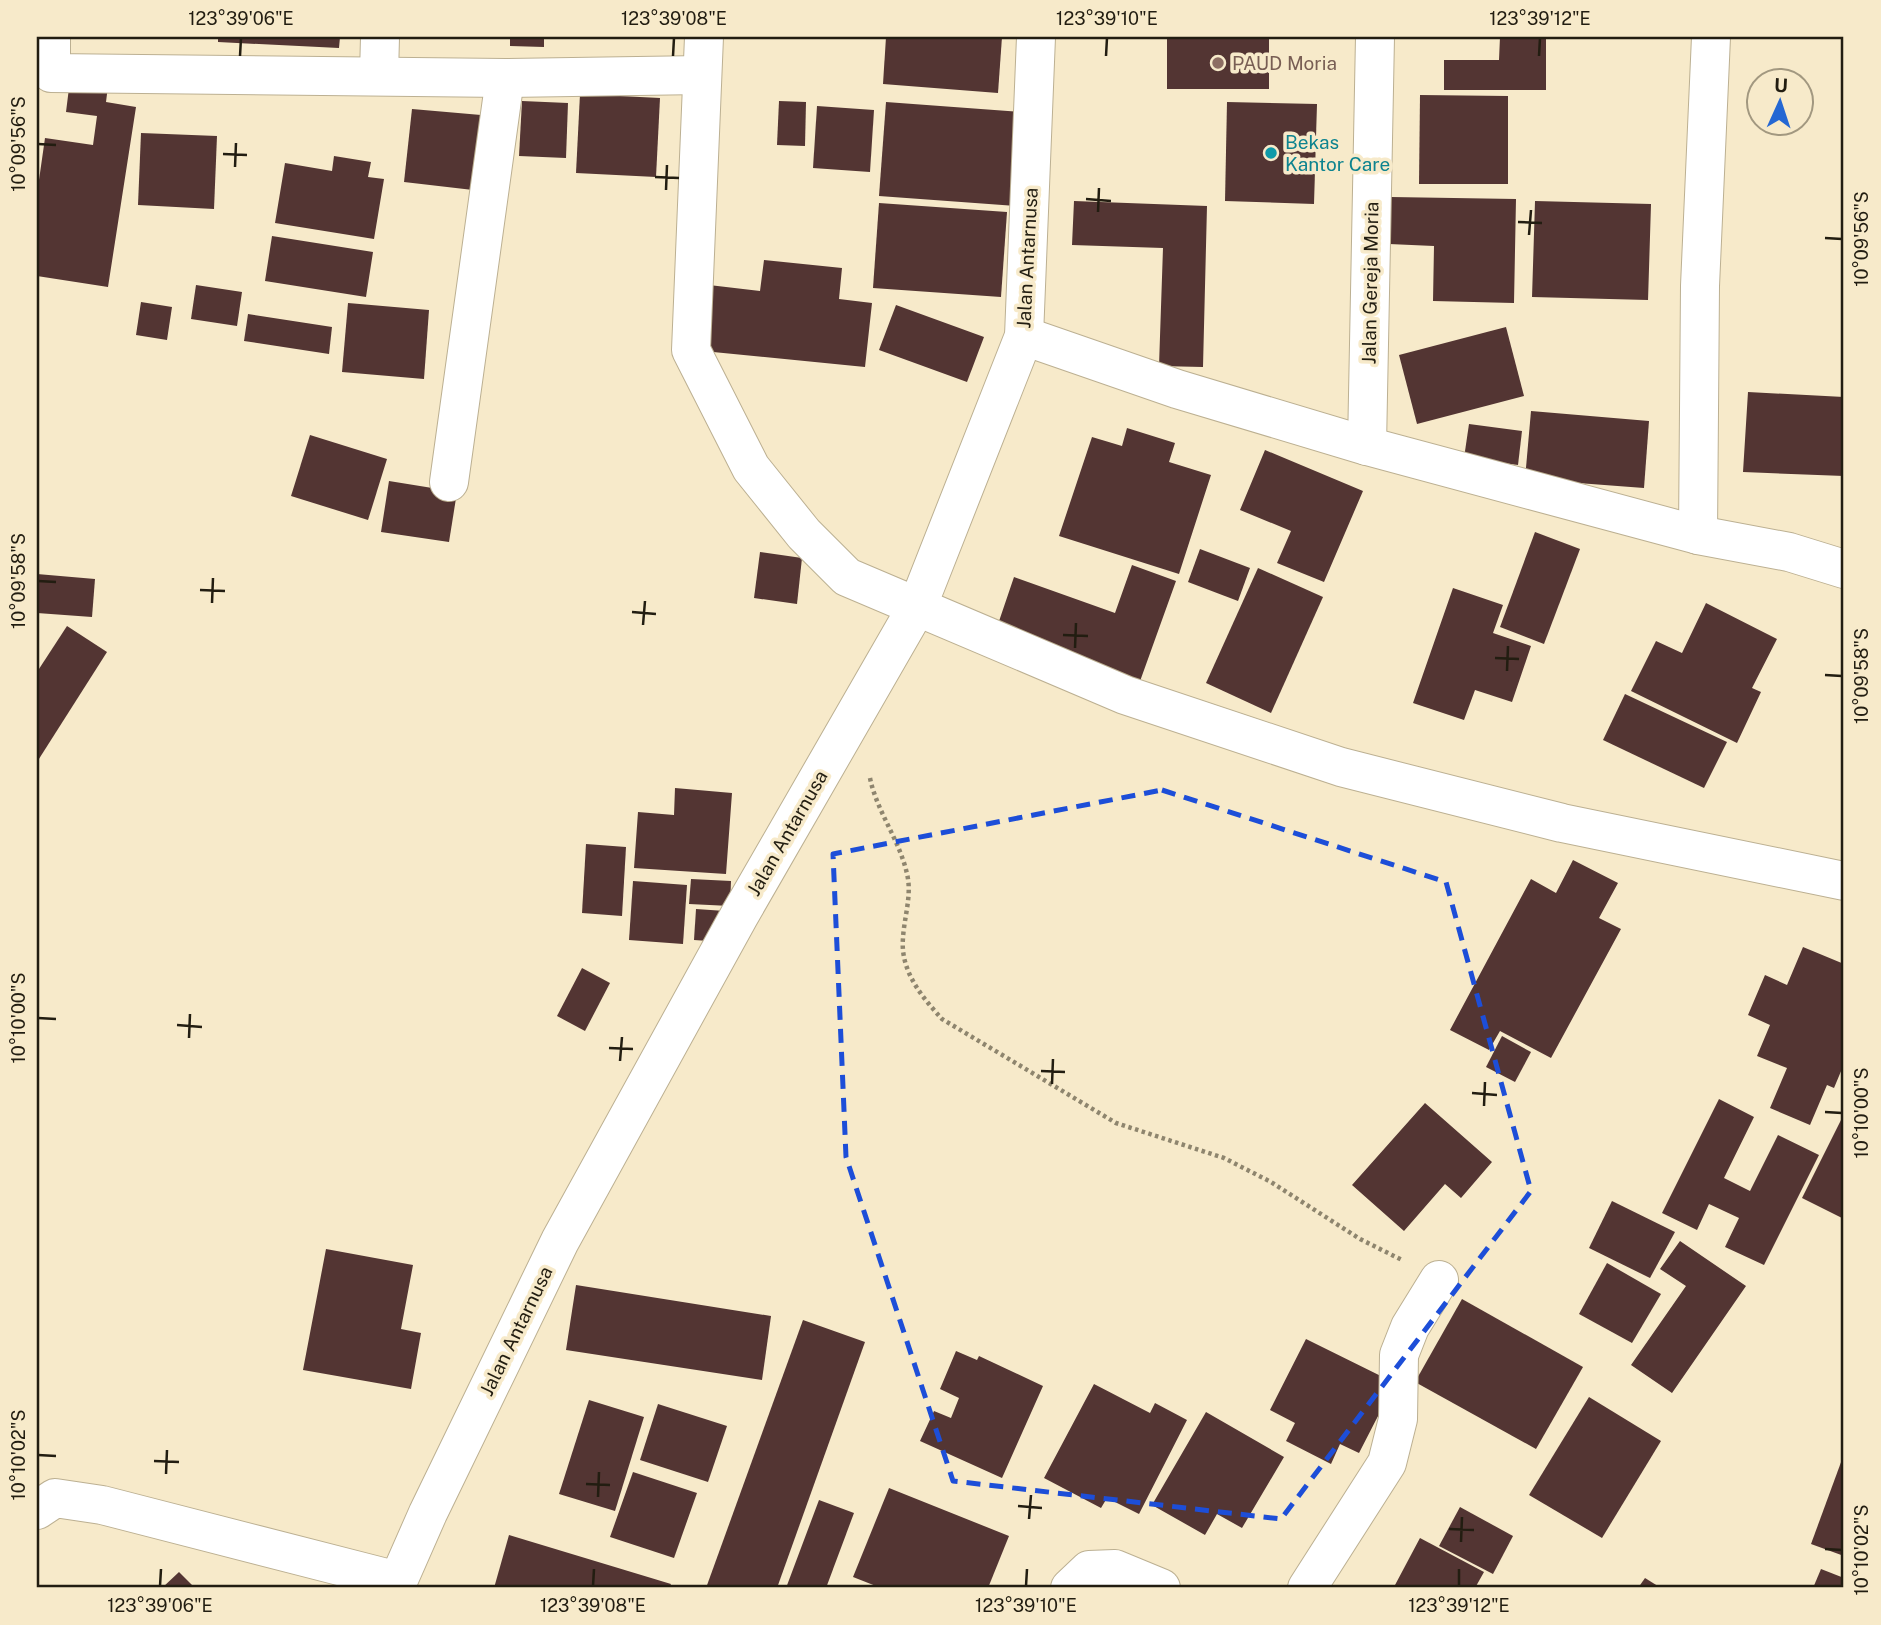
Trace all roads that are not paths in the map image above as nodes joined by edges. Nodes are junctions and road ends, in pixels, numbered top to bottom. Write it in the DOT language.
graph roads {
  1 [pos="380,37"];
  2 [pos="704,37"];
  3 [pos="1036,37"];
  4 [pos="1375,37"];
  5 [pos="1711,37"];
  6 [pos="46,61"];
  7 [pos="379,75"];
  8 [pos="702,75"];
  9 [pos="505,78"];
  10 [pos="1024,336"];
  11 [pos="1367,446"];
  12 [pos="449,482"];
  13 [pos="1698,535"];
  14 [pos="1844,540"];
  15 [pos="1789,552"];
  16 [pos="1844,569"];
  17 [pos="918,605"];
  18 [pos="1844,881"];
  19 [pos="1439,1280"];
  20 [pos="43,1500"];
  21 [pos="397,1585"];
  22 [pos="1070,1588"];
  23 [pos="1161,1588"];
  24 [pos="1307,1588"];
  1 -- 7 [label="street"];
  2 -- 8 [label="street"];
  3 -- 10 [label="street, Jalan Antarnusa"];
  4 -- 11 [label="street, Jalan Gereja Moria"];
  5 -- 13 [label="street"];
  6 -- 7 [label="street"];
  7 -- 9 [label="street"];
  8 -- 9 [label="street"];
  8 -- 17 [label="street"];
  9 -- 12 [label="street"];
  10 -- 11 [label="street"];
  10 -- 17 [label="street, Jalan Antarnusa"];
  11 -- 13 [label="street"];
  13 -- 15 [label="street"];
  14 -- 15 [label="street"];
  15 -- 16 [label="street"];
  17 -- 18 [label="street"];
  17 -- 21 [label="street, Jalan Antarnusa"];
  19 -- 24 [label="street"];
  20 -- 21 [label="street"];
  22 -- 23 [label="street"];
}
